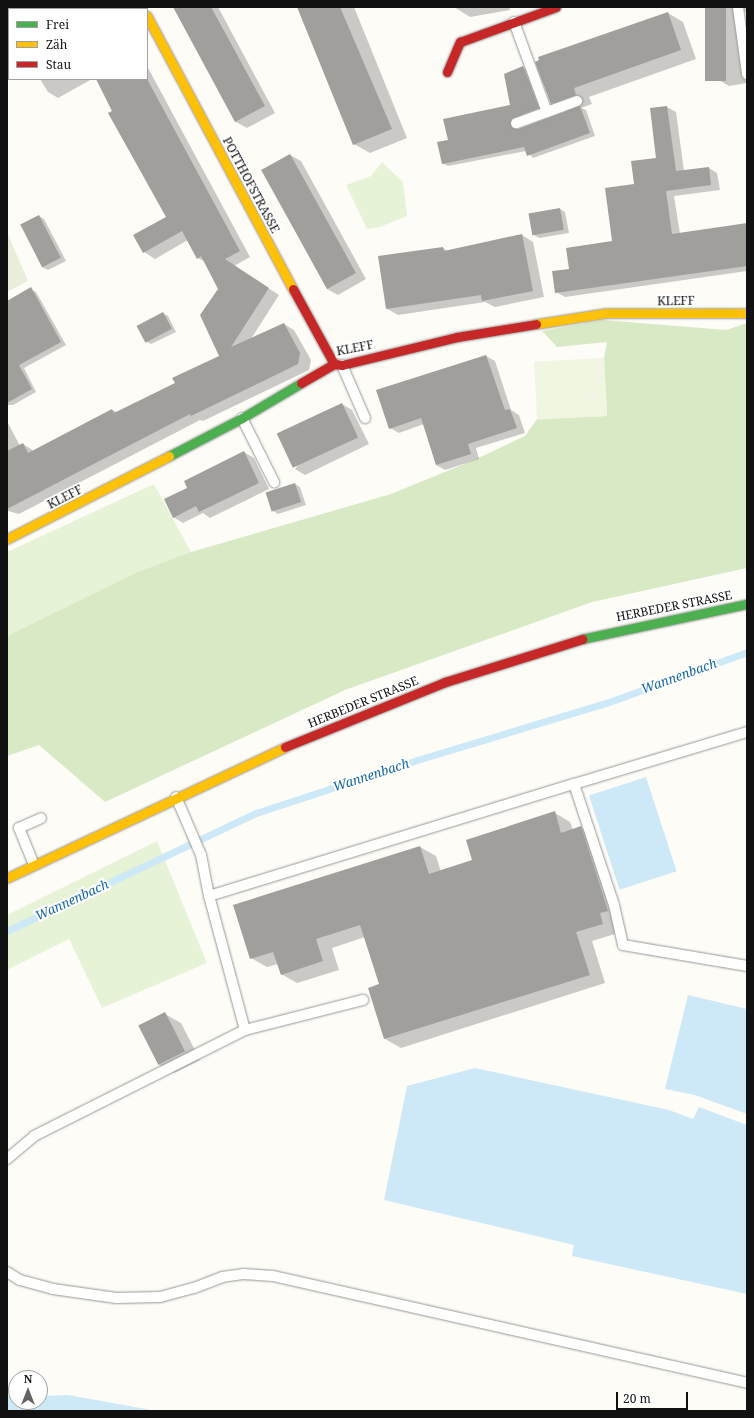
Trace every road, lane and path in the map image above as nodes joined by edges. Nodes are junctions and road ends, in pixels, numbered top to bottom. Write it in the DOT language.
graph roads {
  1 [pos="556,7"];
  2 [pos="738,7"];
  3 [pos="148,18"];
  4 [pos="514,22"];
  5 [pos="447,72"];
  6 [pos="747,74"];
  7 [pos="577,101"];
  8 [pos="547,112"];
  9 [pos="516,123"];
  10 [pos="747,313"];
  11 [pos="338,364"];
  12 [pos="242,418"];
  13 [pos="365,418"];
  14 [pos="274,482"];
  15 [pos="7,538"];
  16 [pos="747,604"];
  17 [pos="747,732"];
  18 [pos="574,784"];
  19 [pos="176,797"];
  20 [pos="41,818"];
  21 [pos="34,865"];
  22 [pos="7,878"];
  23 [pos="209,896"];
  24 [pos="747,966"];
  25 [pos="363,1000"];
  26 [pos="245,1030"];
  27 [pos="7,1159"];
  28 [pos="7,1272"];
  29 [pos="7,1278"];
  30 [pos="20,1280"];
  31 [pos="747,1383"];
  1 -- 4 [label="street"];
  2 -- 6 [label="lane"];
  3 -- 11 [label="street, POTTHOFSTRASSE"];
  4 -- 5 [label="street"];
  4 -- 8 [label="lane"];
  7 -- 8 [label="lane"];
  8 -- 9 [label="lane"];
  10 -- 11 [label="street, KLEFF"];
  11 -- 12 [label="street, KLEFF"];
  11 -- 13 [label="lane"];
  12 -- 14 [label="lane"];
  12 -- 15 [label="street, KLEFF"];
  16 -- 19 [label="street, HERBEDER STRASSE"];
  17 -- 18 [label="lane"];
  18 -- 23 [label="lane"];
  18 -- 24 [label="lane"];
  19 -- 21 [label="street, HERBEDER STRASSE"];
  19 -- 23 [label="lane"];
  20 -- 21 [label="lane"];
  21 -- 22 [label="street, HERBEDER STRASSE"];
  23 -- 26 [label="lane"];
  25 -- 26 [label="lane"];
  26 -- 27 [label="lane"];
  28 -- 30 [label="lane"];
  29 -- 30 [label="lane"];
  30 -- 31 [label="lane"];
}
